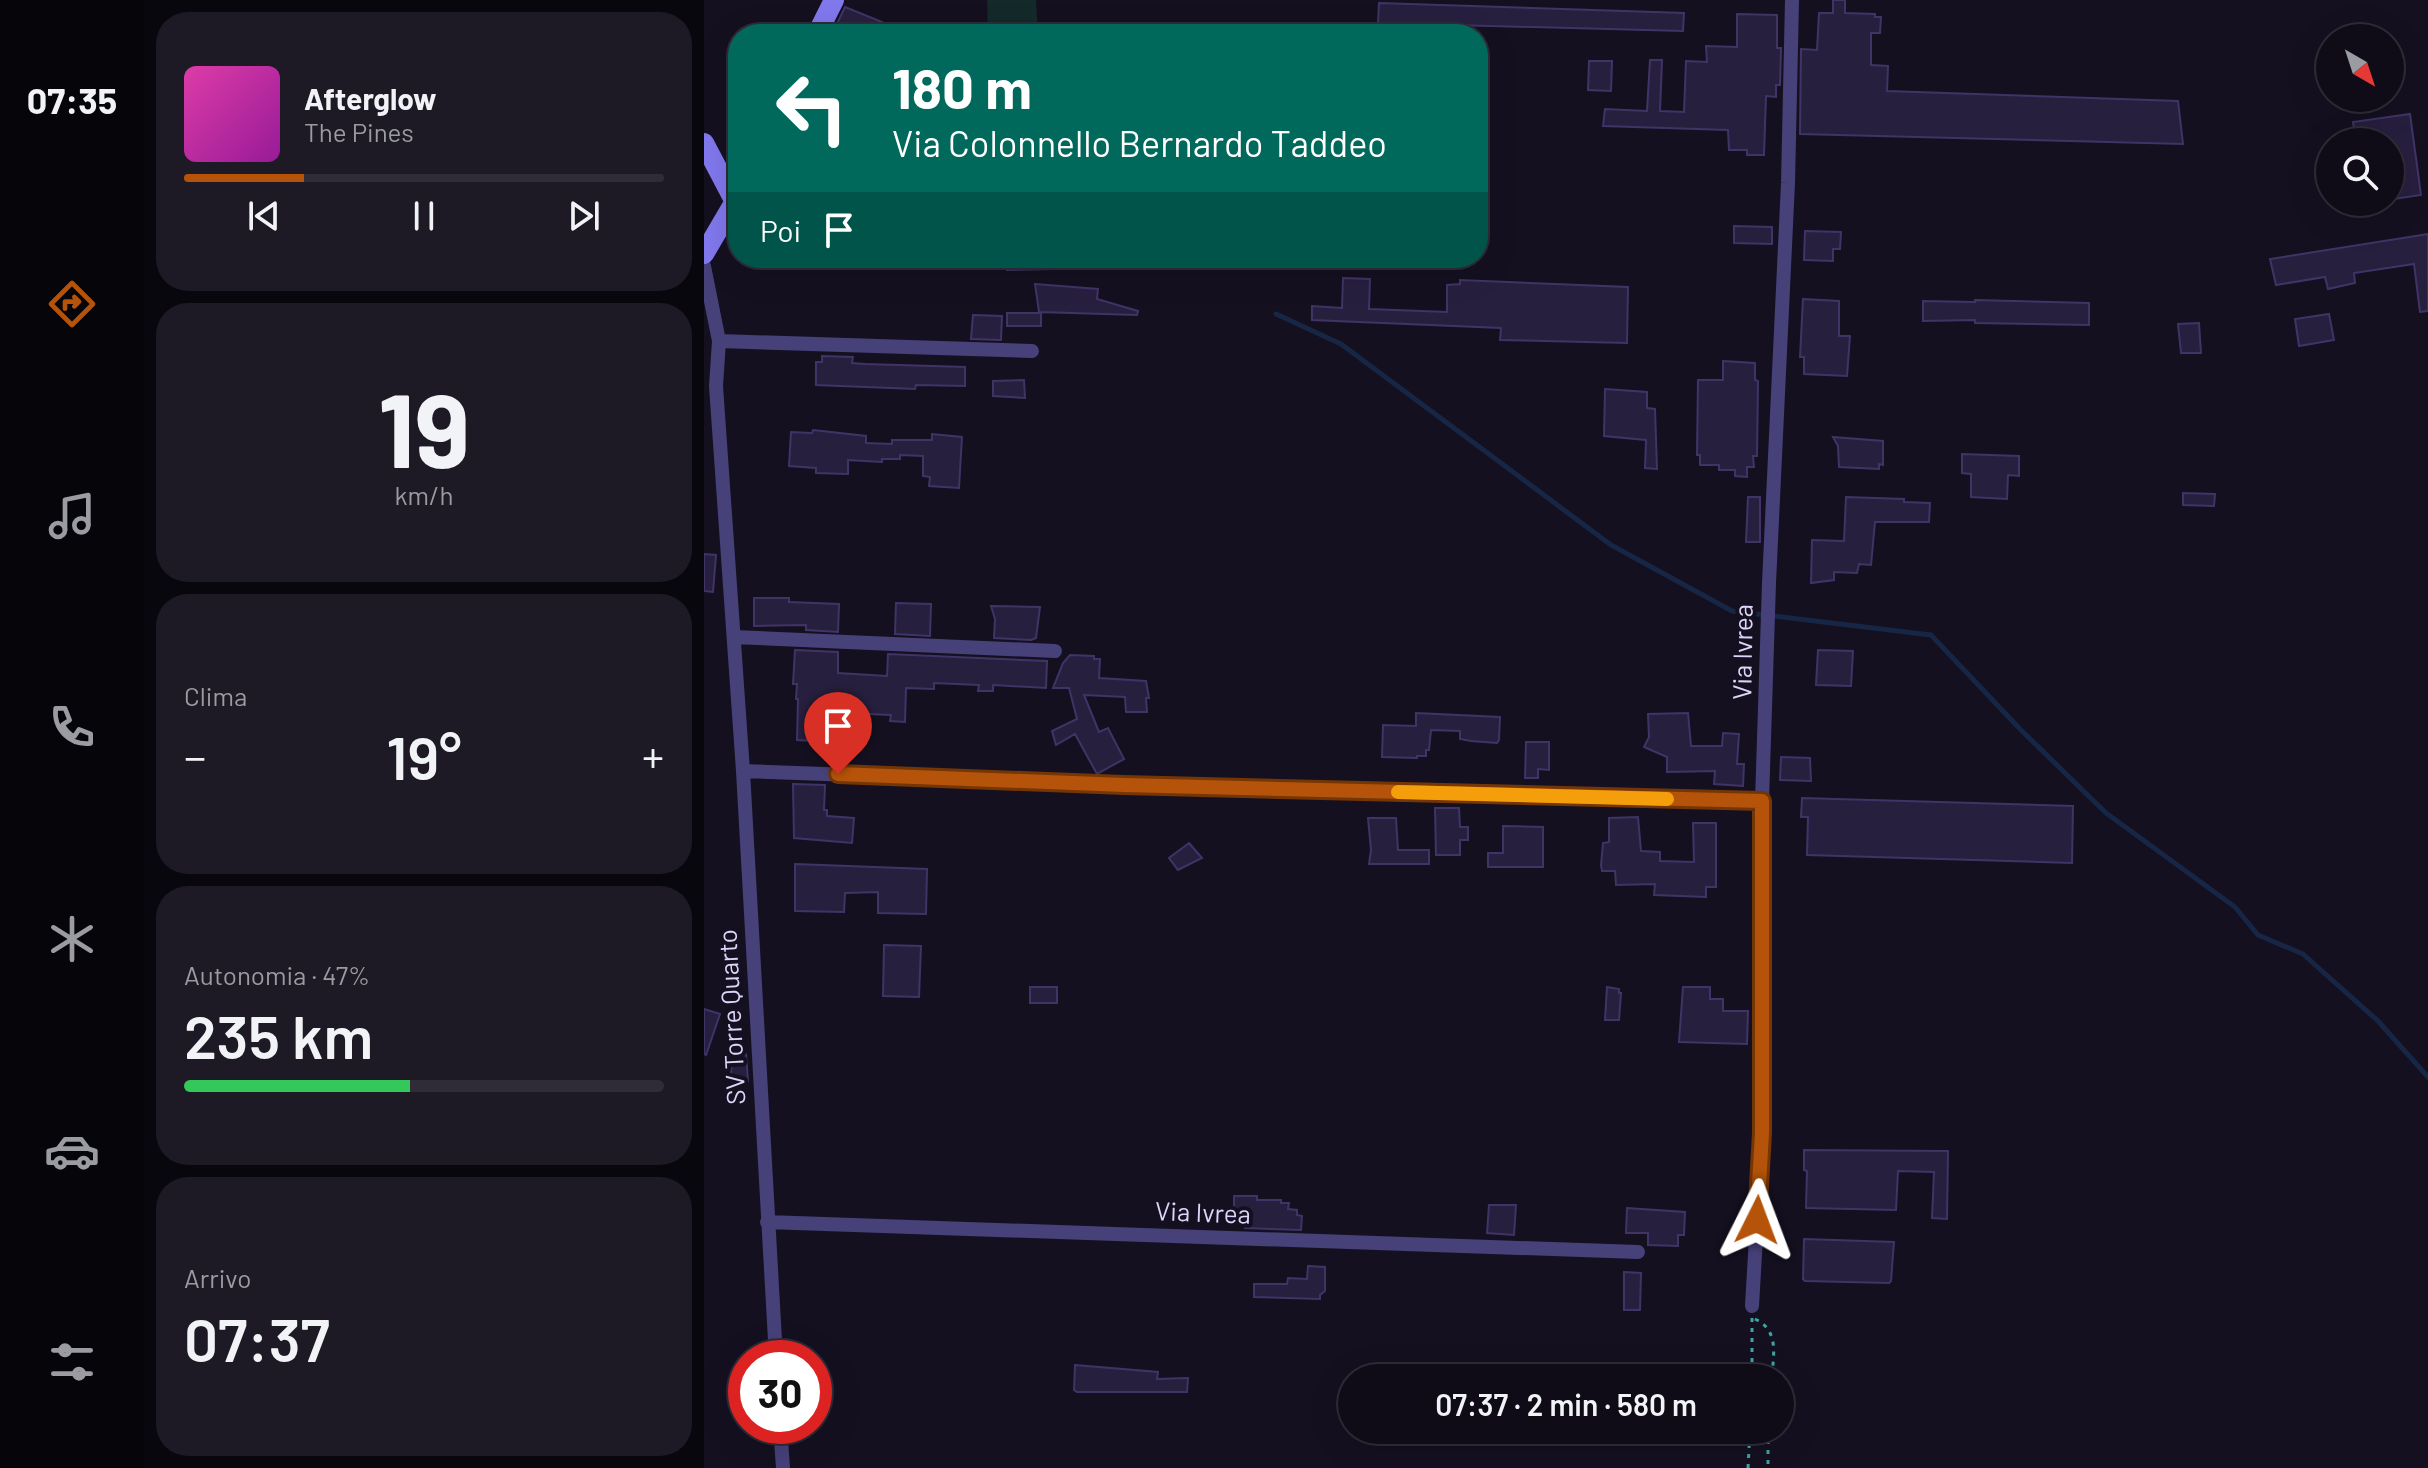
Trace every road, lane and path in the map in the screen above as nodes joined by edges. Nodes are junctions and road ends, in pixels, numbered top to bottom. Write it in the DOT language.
graph roads {
  1 [pos="834,0"];
  2 [pos="1792,0"];
  3 [pos="822,24"];
  4 [pos="704,143"];
  5 [pos="728,185"];
  6 [pos="728,213"];
  7 [pos="704,254"];
  8 [pos="704,266"];
  9 [pos="719,341"];
  10 [pos="1032,351"];
  11 [pos="704,361"];
  12 [pos="716,386"];
  13 [pos="734,637"];
  14 [pos="1055,651"];
  15 [pos="743,771"];
  16 [pos="1762,801"];
  17 [pos="767,1222"];
  18 [pos="1638,1252"];
  19 [pos="1752,1312"];
  20 [pos="775,1340"];
  21 [pos="1752,1364"];
  22 [pos="1773,1364"];
  23 [pos="781,1444"];
  24 [pos="1749,1444"];
  25 [pos="1768,1444"];
  26 [pos="783,1468"];
  27 [pos="1748,1468"];
  28 [pos="1768,1468"];
  1 -- 3 [label="street"];
  2 -- 16 [label="street, Via Ivrea"];
  4 -- 5 [label="street"];
  6 -- 7 [label="street"];
  8 -- 9 [label="street, SV Torre Quarto"];
  9 -- 10 [label="street"];
  9 -- 12 [label="street, SV Torre Quarto"];
  11 -- 12 [label="street, SV Torre Quarto"];
  12 -- 13 [label="street, SV Torre Quarto"];
  13 -- 14 [label="street"];
  13 -- 15 [label="street, SV Torre Quarto"];
  15 -- 16 [label="street"];
  15 -- 17 [label="street, SV Torre Quarto"];
  16 -- 19 [label="street, Via Ivrea"];
  17 -- 18 [label="street, Via Ivrea"];
  17 -- 20 [label="street, SV Torre Quarto"];
  19 -- 21 [label="path"];
  19 -- 22 [label="path"];
  23 -- 26 [label="street"];
  24 -- 27 [label="path"];
  25 -- 28 [label="path"];
}
